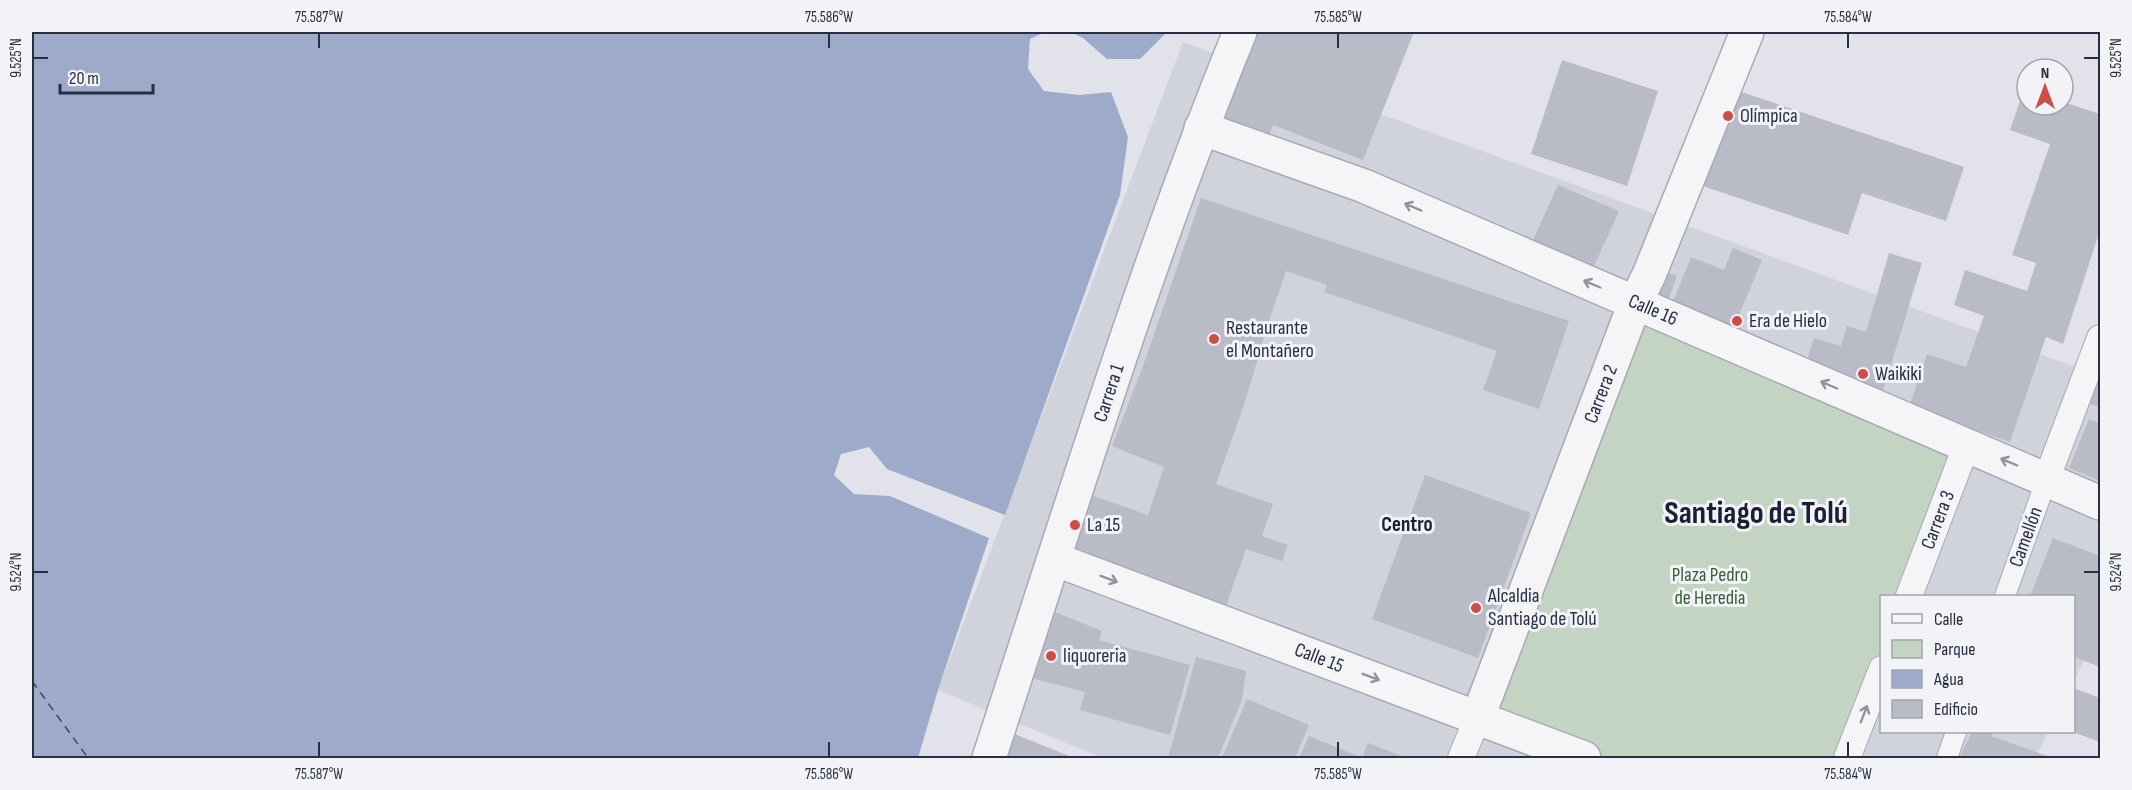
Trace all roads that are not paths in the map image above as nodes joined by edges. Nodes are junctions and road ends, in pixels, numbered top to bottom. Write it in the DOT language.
graph roads {
  1 [pos="1240,32"];
  2 [pos="1747,32"];
  3 [pos="1201,128"];
  4 [pos="1635,303"];
  5 [pos="2100,338"];
  6 [pos="1967,444"];
  7 [pos="2047,478"];
  8 [pos="2100,503"];
  9 [pos="1054,559"];
  10 [pos="1910,595"];
  11 [pos="2006,595"];
  12 [pos="1880,672"];
  13 [pos="1478,717"];
  14 [pos="1956,733"];
  15 [pos="989,759"];
  16 [pos="1461,759"];
  17 [pos="1584,759"];
  18 [pos="1847,759"];
  19 [pos="1947,759"];
  1 -- 3 [label="street, Carrera 1"];
  2 -- 4 [label="street, Carrera 2"];
  4 -- 3 [label="street, Calle 16, one-way"];
  3 -- 9 [label="street, Carrera 1"];
  6 -- 4 [label="street, Calle 16, one-way"];
  4 -- 13 [label="street, Carrera 2"];
  5 -- 7 [label="street"];
  7 -- 6 [label="street, Calle 16, one-way"];
  6 -- 10 [label="street, Carrera 3"];
  7 -- 8 [label="street, Calle 16"];
  7 -- 11 [label="street, Camellón"];
  9 -- 13 [label="street, Calle 15, one-way"];
  9 -- 15 [label="street, Carrera 1"];
  18 -- 12 [label="street, one-way"];
  13 -- 16 [label="street, Carrera 2"];
  13 -- 17 [label="street, Calle 15"];
  14 -- 19 [label="street"];
}
